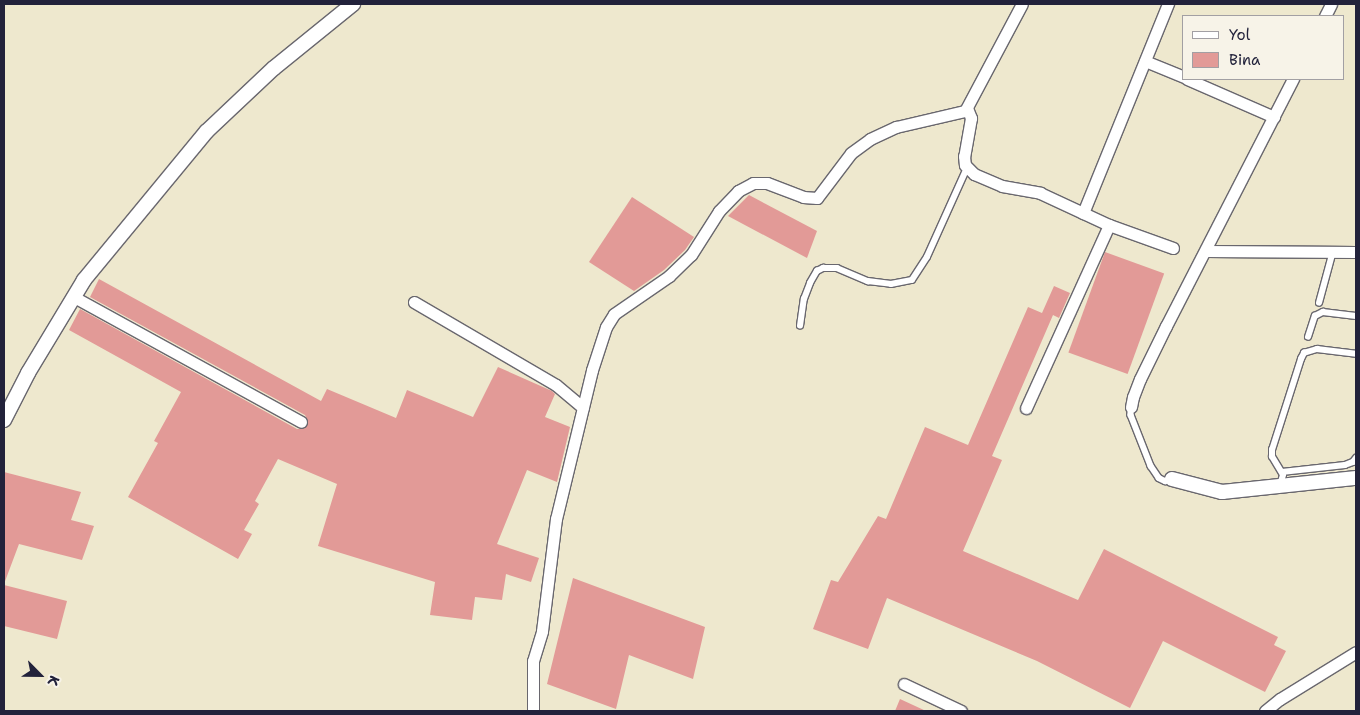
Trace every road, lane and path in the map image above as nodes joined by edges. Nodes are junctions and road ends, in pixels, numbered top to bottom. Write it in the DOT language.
graph roads {
  1 [pos="353,4"];
  2 [pos="1022,4"];
  3 [pos="1168,4"];
  4 [pos="1331,4"];
  5 [pos="1325,15"];
  6 [pos="1145,61"];
  7 [pos="1182,76"];
  8 [pos="1189,80"];
  9 [pos="1292,80"];
  10 [pos="966,108"];
  11 [pos="1274,117"];
  12 [pos="968,167"];
  13 [pos="1083,213"];
  14 [pos="1109,225"];
  15 [pos="1173,248"];
  16 [pos="1206,251"];
  17 [pos="1333,251"];
  18 [pos="1356,252"];
  19 [pos="74,298"];
  20 [pos="414,302"];
  21 [pos="1319,303"];
  22 [pos="1356,316"];
  23 [pos="800,326"];
  24 [pos="1308,337"];
  25 [pos="1356,354"];
  26 [pos="583,408"];
  27 [pos="1026,408"];
  28 [pos="1131,408"];
  29 [pos="4,420"];
  30 [pos="301,422"];
  31 [pos="1356,458"];
  32 [pos="1282,472"];
  33 [pos="1356,478"];
  34 [pos="1172,479"];
  35 [pos="1280,487"];
  36 [pos="1356,652"];
  37 [pos="904,684"];
  38 [pos="533,711"];
  39 [pos="961,711"];
  40 [pos="1265,711"];
  1 -- 19 [label="street"];
  2 -- 10 [label="street"];
  3 -- 6 [label="street"];
  4 -- 5 [label="street"];
  6 -- 7 [label="street"];
  6 -- 13 [label="street"];
  8 -- 11 [label="street"];
  9 -- 11 [label="street"];
  10 -- 12 [label="street"];
  10 -- 26 [label="street"];
  11 -- 16 [label="street"];
  12 -- 13 [label="street"];
  12 -- 23 [label="lane"];
  13 -- 14 [label="street"];
  14 -- 15 [label="street"];
  14 -- 27 [label="street"];
  16 -- 17 [label="street"];
  16 -- 28 [label="street"];
  17 -- 18 [label="street"];
  17 -- 21 [label="lane"];
  19 -- 29 [label="street"];
  19 -- 30 [label="street"];
  20 -- 26 [label="street"];
  22 -- 24 [label="lane"];
  25 -- 32 [label="lane"];
  26 -- 38 [label="street"];
  28 -- 34 [label="lane"];
  31 -- 32 [label="lane"];
  32 -- 35 [label="lane"];
  33 -- 35 [label="street"];
  34 -- 35 [label="street"];
  36 -- 40 [label="street"];
  37 -- 39 [label="street"];
}
